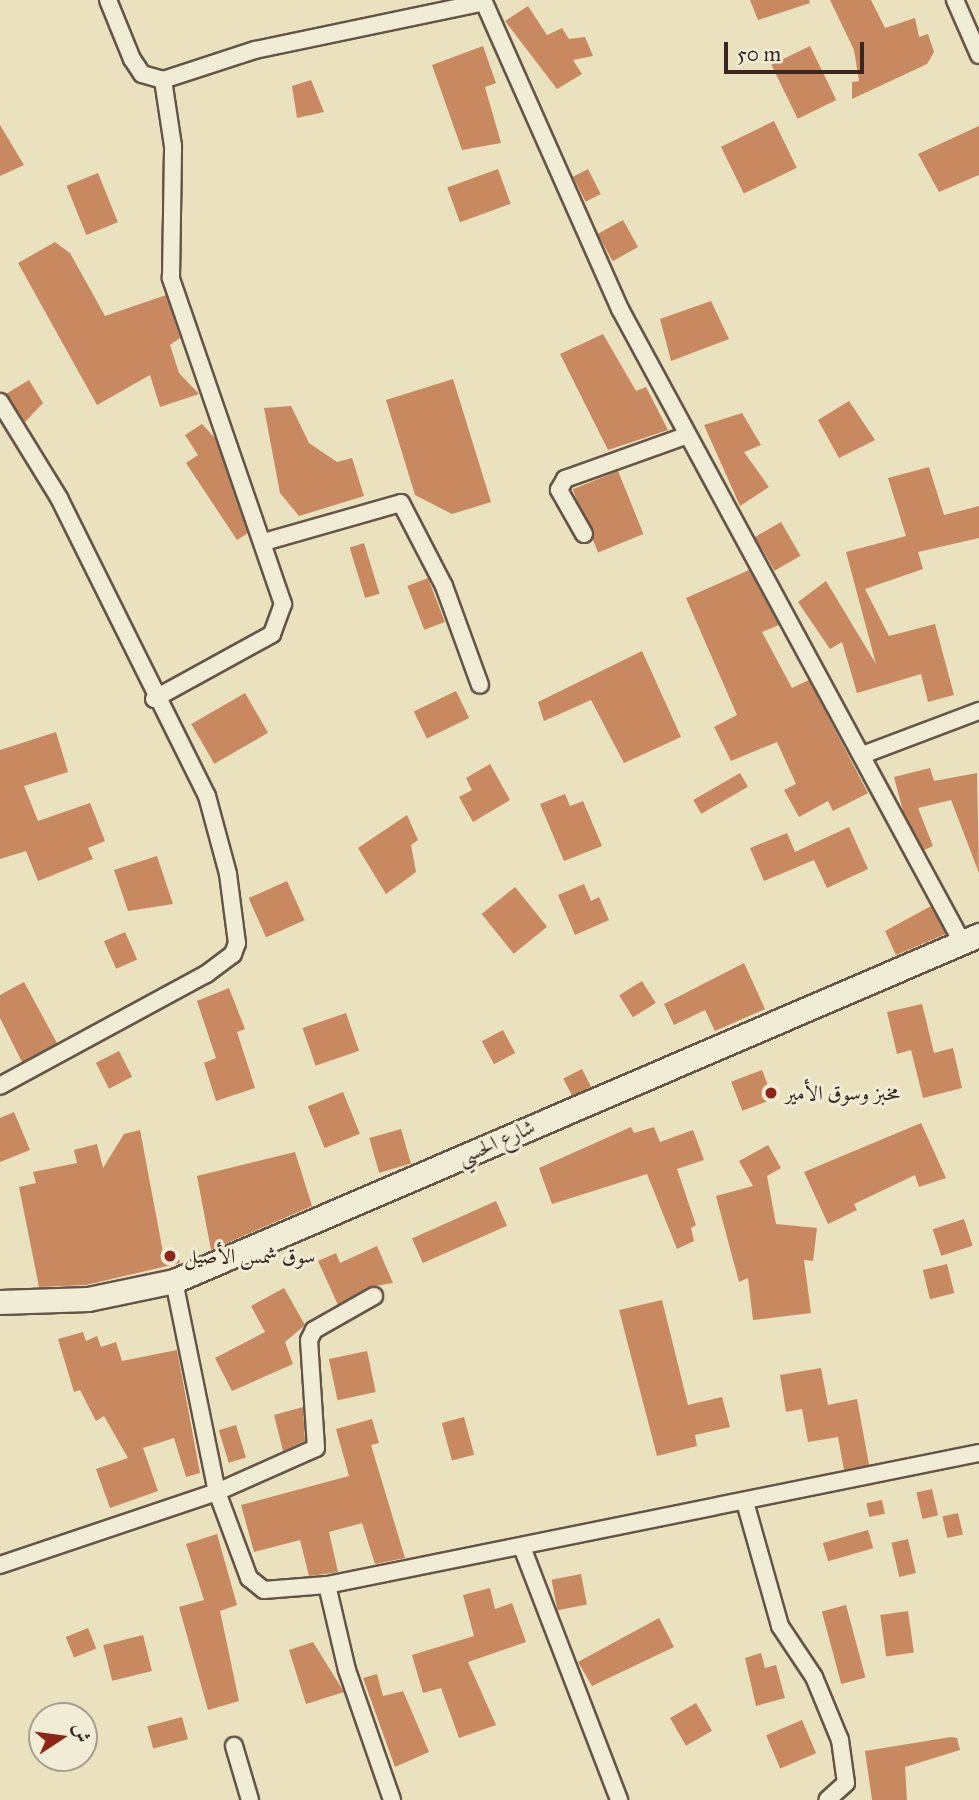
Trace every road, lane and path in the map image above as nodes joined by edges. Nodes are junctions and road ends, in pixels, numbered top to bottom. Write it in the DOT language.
graph roads {
  1 [pos="108,0"];
  2 [pos="955,0"];
  3 [pos="483,1"];
  4 [pos="979,55"];
  5 [pos="163,80"];
  6 [pos="0,402"];
  7 [pos="685,436"];
  8 [pos="584,534"];
  9 [pos="264,542"];
  10 [pos="480,685"];
  11 [pos="154,699"];
  12 [pos="979,712"];
  13 [pos="866,754"];
  14 [pos="971,938"];
  15 [pos="0,1086"];
  16 [pos="174,1281"];
  17 [pos="374,1296"];
  18 [pos="0,1302"];
  19 [pos="979,1453"];
  20 [pos="217,1492"];
  21 [pos="746,1502"];
  22 [pos="522,1547"];
  23 [pos="0,1565"];
  24 [pos="327,1585"];
  25 [pos="234,1746"];
  26 [pos="250,1800"];
  27 [pos="392,1800"];
  28 [pos="619,1800"];
  29 [pos="827,1800"];
  1 -- 5 [label="street"];
  2 -- 4 [label="street"];
  3 -- 5 [label="street"];
  3 -- 7 [label="street"];
  5 -- 9 [label="street"];
  6 -- 11 [label="street"];
  7 -- 8 [label="street"];
  7 -- 13 [label="street"];
  9 -- 10 [label="street"];
  9 -- 11 [label="street"];
  11 -- 15 [label="street"];
  12 -- 13 [label="street"];
  13 -- 14 [label="street"];
  14 -- 16 [label="street, شارع الحسي"];
  16 -- 18 [label="street, شارع الحسي"];
  16 -- 20 [label="street"];
  17 -- 20 [label="street"];
  19 -- 21 [label="street"];
  20 -- 23 [label="street"];
  20 -- 24 [label="street"];
  21 -- 22 [label="street"];
  21 -- 29 [label="street"];
  22 -- 24 [label="street"];
  22 -- 28 [label="street"];
  24 -- 27 [label="street"];
  25 -- 26 [label="street"];
}
